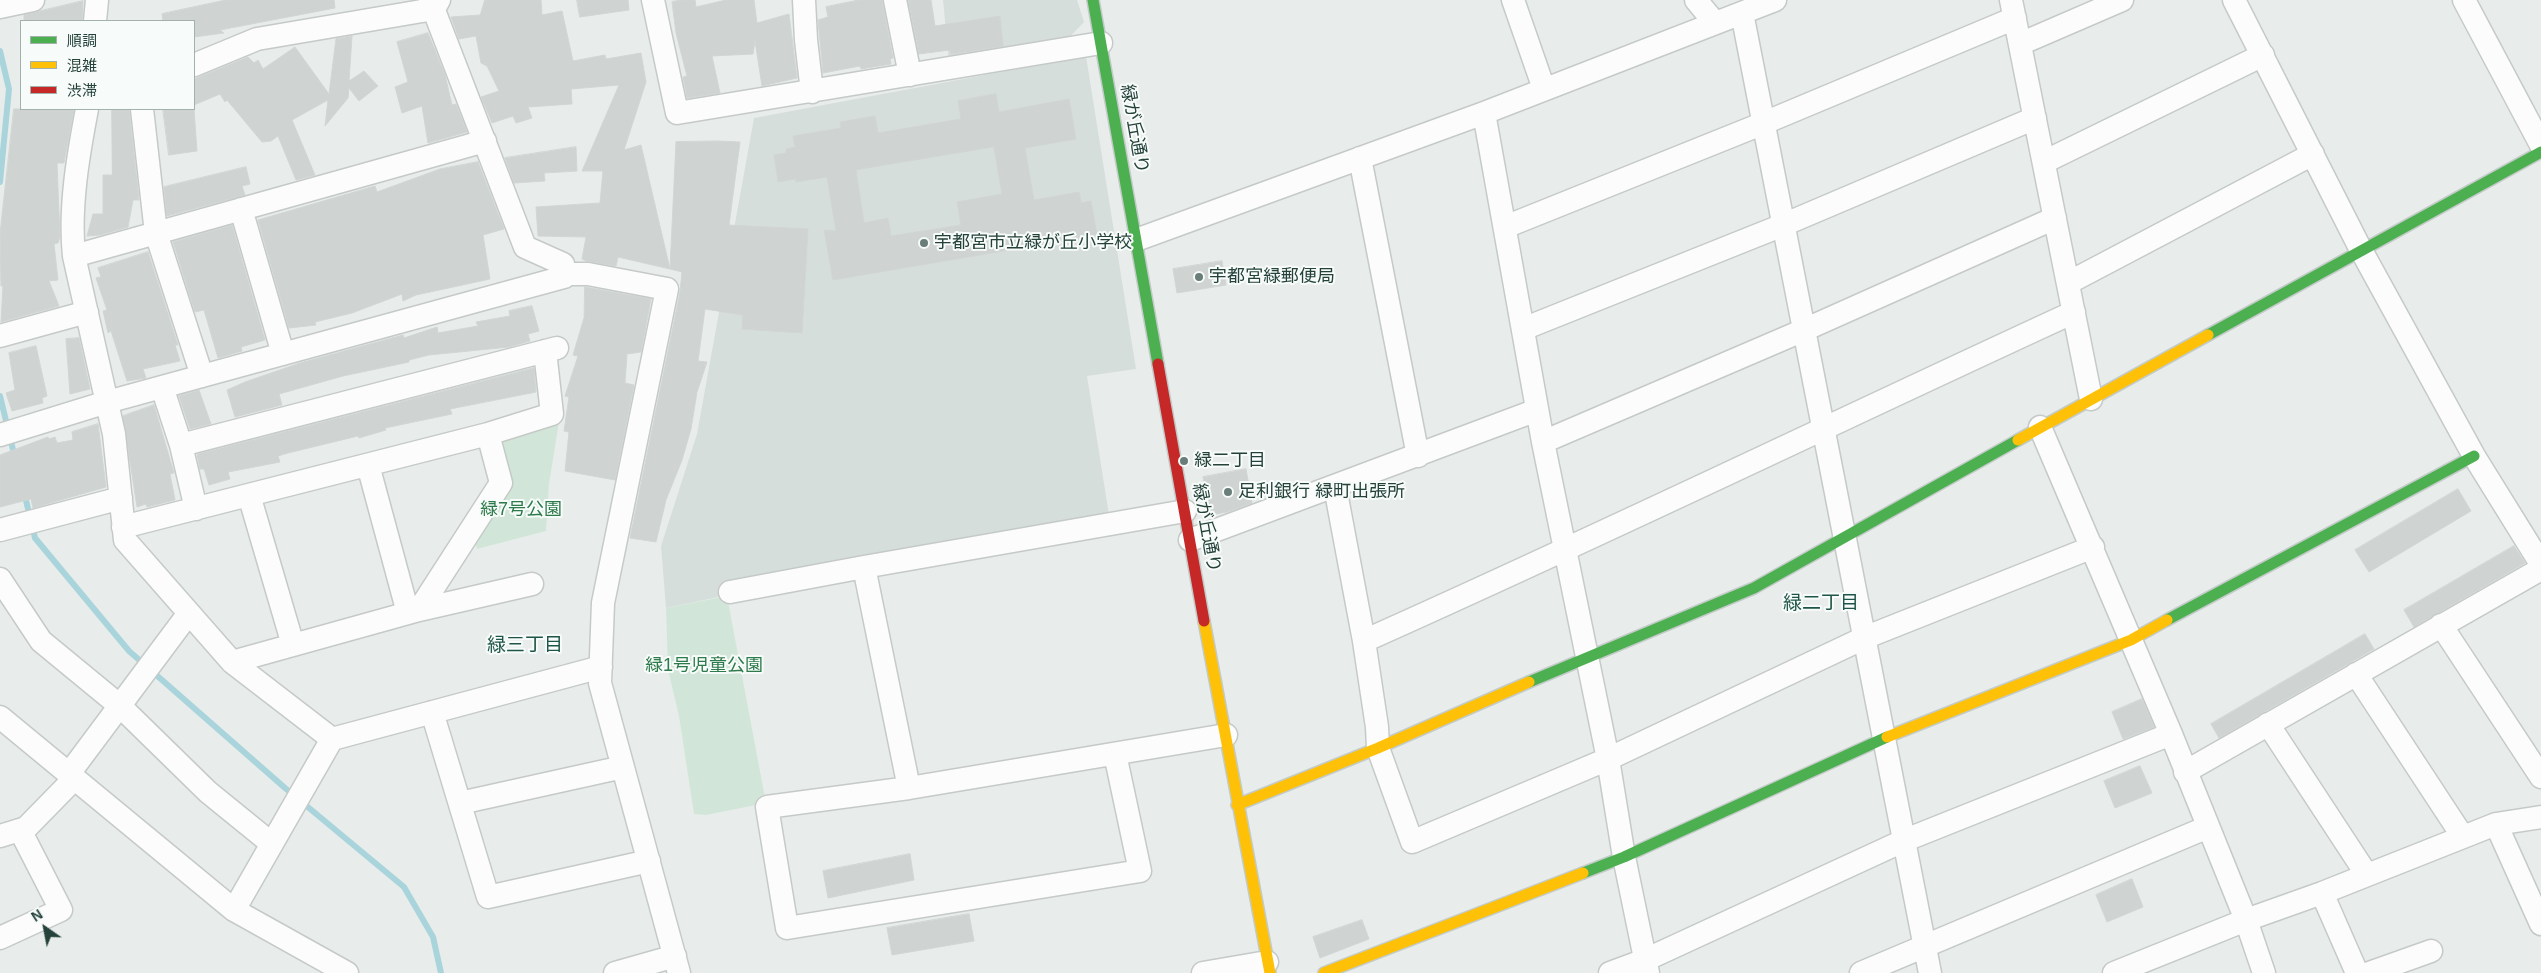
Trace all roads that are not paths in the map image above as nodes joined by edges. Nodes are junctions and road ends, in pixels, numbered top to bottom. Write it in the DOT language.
graph roads {
  1 [pos="33,0"];
  2 [pos="97,0"];
  3 [pos="654,0"];
  4 [pos="804,0"];
  5 [pos="895,0"];
  6 [pos="1093,0"];
  7 [pos="1513,0"];
  8 [pos="1696,0"];
  9 [pos="1775,0"];
  10 [pos="2122,0"];
  11 [pos="2234,0"];
  12 [pos="2464,0"];
  13 [pos="434,3"];
  14 [pos="2,6"];
  15 [pos="2013,9"];
  16 [pos="1742,13"];
  17 [pos="95,20"];
  18 [pos="1715,23"];
  19 [pos="1100,43"];
  20 [pos="2020,44"];
  21 [pos="2263,55"];
  22 [pos="195,65"];
  23 [pos="910,76"];
  24 [pos="1544,90"];
  25 [pos="812,92"];
  26 [pos="88,110"];
  27 [pos="142,110"];
  28 [pos="1484,113"];
  29 [pos="2035,118"];
  30 [pos="1764,123"];
  31 [pos="485,140"];
  32 [pos="2541,145"];
  33 [pos="2541,152"];
  34 [pos="2313,154"];
  35 [pos="1360,158"];
  36 [pos="2044,162"];
  37 [pos="241,209"];
  38 [pos="2055,218"];
  39 [pos="1783,225"];
  40 [pos="1505,227"];
  41 [pos="156,233"];
  42 [pos="1136,240"];
  43 [pos="2361,250"];
  44 [pos="74,256"];
  45 [pos="566,272"];
  46 [pos="2068,282"];
  47 [pos="87,312"];
  48 [pos="2074,312"];
  49 [pos="1523,329"];
  50 [pos="1804,330"];
  51 [pos="1,336"];
  52 [pos="283,354"];
  53 [pos="202,376"];
  54 [pos="162,387"];
  55 [pos="2091,399"];
  56 [pos="107,402"];
  57 [pos="1537,410"];
  58 [pos="2040,427"];
  59 [pos="1823,428"];
  60 [pos="488,434"];
  61 [pos="0,435"];
  62 [pos="1543,442"];
  63 [pos="181,445"];
  64 [pos="1418,456"];
  65 [pos="2474,456"];
  66 [pos="368,465"];
  67 [pos="1335,487"];
  68 [pos="249,495"];
  69 [pos="121,498"];
  70 [pos="196,509"];
  71 [pos="1185,512"];
  72 [pos="124,527"];
  73 [pos="0,530"];
  74 [pos="1844,536"];
  75 [pos="1190,540"];
  76 [pos="2093,547"];
  77 [pos="1565,552"];
  78 [pos="2541,564"];
  79 [pos="864,567"];
  80 [pos="2541,569"];
  81 [pos="0,579"];
  82 [pos="532,584"];
  83 [pos="730,592"];
  84 [pos="414,612"];
  85 [pos="189,613"];
  86 [pos="2441,625"];
  87 [pos="1864,638"];
  88 [pos="2131,640"];
  89 [pos="1364,641"];
  90 [pos="293,645"];
  91 [pos="1587,656"];
  92 [pos="232,662"];
  93 [pos="601,667"];
  94 [pos="2356,674"];
  95 [pos="120,706"];
  96 [pos="432,712"];
  97 [pos="0,717"];
  98 [pos="2268,724"];
  99 [pos="2170,734"];
  100 [pos="1226,735"];
  101 [pos="1884,738"];
  102 [pos="332,739"];
  103 [pos="1378,748"];
  104 [pos="1115,754"];
  105 [pos="1608,760"];
  106 [pos="623,767"];
  107 [pos="2186,772"];
  108 [pos="71,777"];
  109 [pos="2541,777"];
  110 [pos="909,788"];
  111 [pos="460,803"];
  112 [pos="1237,805"];
  113 [pos="2541,817"];
  114 [pos="2496,824"];
  115 [pos="2208,827"];
  116 [pos="10,833"];
  117 [pos="2463,836"];
  118 [pos="1903,842"];
  119 [pos="272,844"];
  120 [pos="1624,856"];
  121 [pos="649,860"];
  122 [pos="2367,875"];
  123 [pos="2322,894"];
  124 [pos="234,910"];
  125 [pos="2246,920"];
  126 [pos="2541,924"];
  127 [pos="0,938"];
  128 [pos="1924,946"];
  129 [pos="2430,951"];
  130 [pos="677,964"];
  131 [pos="1647,966"];
  132 [pos="1269,967"];
  133 [pos="347,973"];
  134 [pos="615,973"];
  135 [pos="1204,973"];
  136 [pos="1324,973"];
  137 [pos="1610,973"];
  138 [pos="1861,973"];
  139 [pos="1930,973"];
  140 [pos="2114,973"];
  141 [pos="2264,973"];
  142 [pos="2357,973"];
  143 [pos="2369,973"];
  1 -- 14 [label="street"];
  2 -- 17 [label="street"];
  3 -- 25 [label="street"];
  4 -- 25 [label="street"];
  5 -- 23 [label="street"];
  6 -- 19 [label="street, 緑が丘通り"];
  7 -- 24 [label="street"];
  8 -- 18 [label="street"];
  9 -- 16 [label="street"];
  10 -- 20 [label="street"];
  11 -- 21 [label="street"];
  12 -- 32 [label="street"];
  13 -- 22 [label="street"];
  13 -- 31 [label="street"];
  15 -- 20 [label="street"];
  15 -- 30 [label="street"];
  16 -- 18 [label="street"];
  16 -- 30 [label="street"];
  18 -- 24 [label="street"];
  19 -- 23 [label="street"];
  19 -- 42 [label="street, 緑が丘通り"];
  20 -- 29 [label="street"];
  21 -- 34 [label="street"];
  21 -- 36 [label="street"];
  23 -- 25 [label="street"];
  24 -- 28 [label="street"];
  26 -- 44 [label="street"];
  27 -- 41 [label="street"];
  28 -- 35 [label="street"];
  28 -- 40 [label="street"];
  29 -- 36 [label="street"];
  29 -- 39 [label="street"];
  30 -- 39 [label="street"];
  30 -- 40 [label="street"];
  31 -- 37 [label="street"];
  31 -- 45 [label="street"];
  33 -- 43 [label="street"];
  34 -- 43 [label="street"];
  34 -- 46 [label="street"];
  35 -- 42 [label="street"];
  35 -- 64 [label="street"];
  36 -- 38 [label="street"];
  37 -- 41 [label="street"];
  37 -- 52 [label="street"];
  38 -- 46 [label="street"];
  38 -- 50 [label="street"];
  39 -- 49 [label="street"];
  39 -- 50 [label="street"];
  40 -- 49 [label="street"];
  41 -- 44 [label="street"];
  41 -- 53 [label="street"];
  42 -- 71 [label="street, 緑が丘通り"];
  43 -- 55 [label="street"];
  43 -- 65 [label="street"];
  44 -- 47 [label="street"];
  45 -- 52 [label="street"];
  45 -- 93 [label="street"];
  46 -- 48 [label="street"];
  47 -- 51 [label="street"];
  47 -- 56 [label="street"];
  48 -- 55 [label="street"];
  48 -- 59 [label="street"];
  49 -- 57 [label="street"];
  50 -- 59 [label="street"];
  50 -- 62 [label="street"];
  52 -- 53 [label="street"];
  53 -- 54 [label="street"];
  54 -- 56 [label="street"];
  54 -- 63 [label="street"];
  55 -- 58 [label="street"];
  56 -- 61 [label="street"];
  56 -- 69 [label="street"];
  57 -- 62 [label="street"];
  57 -- 64 [label="street"];
  58 -- 74 [label="street"];
  58 -- 76 [label="street"];
  59 -- 74 [label="street"];
  59 -- 77 [label="street"];
  60 -- 63 [label="street"];
  60 -- 66 [label="street"];
  60 -- 84 [label="street"];
  62 -- 77 [label="street"];
  63 -- 70 [label="street"];
  64 -- 67 [label="street"];
  65 -- 78 [label="street"];
  65 -- 88 [label="street"];
  66 -- 68 [label="street"];
  66 -- 84 [label="street"];
  67 -- 75 [label="street"];
  67 -- 89 [label="street"];
  68 -- 70 [label="street"];
  68 -- 90 [label="street"];
  69 -- 72 [label="street"];
  69 -- 73 [label="street"];
  70 -- 72 [label="street"];
  71 -- 75 [label="street, 緑が丘通り"];
  71 -- 79 [label="street"];
  72 -- 85 [label="street"];
  74 -- 87 [label="street"];
  74 -- 91 [label="street"];
  75 -- 100 [label="street, 緑が丘通り"];
  76 -- 87 [label="street"];
  76 -- 88 [label="street"];
  77 -- 89 [label="street"];
  77 -- 91 [label="street"];
  79 -- 83 [label="street"];
  79 -- 110 [label="street"];
  80 -- 86 [label="street"];
  81 -- 95 [label="street"];
  82 -- 84 [label="street"];
  84 -- 90 [label="street"];
  85 -- 92 [label="street"];
  85 -- 95 [label="street"];
  86 -- 94 [label="street"];
  86 -- 109 [label="street"];
  87 -- 101 [label="street"];
  87 -- 105 [label="street"];
  88 -- 99 [label="street"];
  88 -- 101 [label="street"];
  89 -- 103 [label="street"];
  90 -- 92 [label="street"];
  91 -- 103 [label="street"];
  91 -- 105 [label="street"];
  92 -- 102 [label="street"];
  93 -- 96 [label="street"];
  93 -- 106 [label="street"];
  94 -- 98 [label="street"];
  94 -- 117 [label="street"];
  95 -- 108 [label="street"];
  95 -- 119 [label="street"];
  96 -- 102 [label="street"];
  96 -- 111 [label="street"];
  97 -- 108 [label="street"];
  98 -- 107 [label="street"];
  98 -- 122 [label="street"];
  99 -- 107 [label="street"];
  99 -- 118 [label="street"];
  100 -- 104 [label="street"];
  100 -- 112 [label="street, 緑が丘通り"];
  101 -- 118 [label="street"];
  101 -- 120 [label="street"];
  102 -- 119 [label="street"];
  103 -- 105 [label="street"];
  103 -- 112 [label="street"];
  104 -- 110 [label="street"];
  104 -- 110 [label="street"];
  105 -- 120 [label="street"];
  106 -- 111 [label="street"];
  106 -- 121 [label="street"];
  107 -- 115 [label="street"];
  108 -- 116 [label="street"];
  108 -- 124 [label="street"];
  111 -- 121 [label="street"];
  112 -- 132 [label="street, 緑が丘通り"];
  113 -- 114 [label="street"];
  114 -- 117 [label="street"];
  114 -- 126 [label="street"];
  115 -- 125 [label="street"];
  115 -- 128 [label="street"];
  116 -- 127 [label="street"];
  117 -- 122 [label="street"];
  118 -- 128 [label="street"];
  118 -- 131 [label="street"];
  119 -- 124 [label="street"];
  120 -- 131 [label="street"];
  120 -- 136 [label="street"];
  121 -- 130 [label="street"];
  122 -- 123 [label="street"];
  123 -- 125 [label="street"];
  123 -- 142 [label="street"];
  124 -- 133 [label="street"];
  125 -- 140 [label="street"];
  125 -- 141 [label="street"];
  128 -- 138 [label="street"];
  128 -- 139 [label="street"];
  129 -- 143 [label="street"];
  130 -- 134 [label="street"];
  131 -- 137 [label="street"];
  132 -- 135 [label="street"];
}
